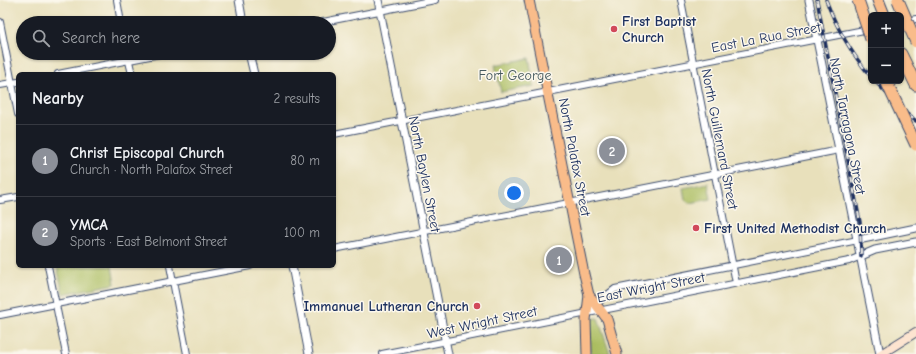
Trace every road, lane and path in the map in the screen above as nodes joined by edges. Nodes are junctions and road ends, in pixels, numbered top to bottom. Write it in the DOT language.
graph roads {
  1 [pos="117,0"];
  2 [pos="239,0"];
  3 [pos="378,0"];
  4 [pos="435,0"];
  5 [pos="529,0"];
  6 [pos="681,0"];
  7 [pos="809,0"];
  8 [pos="858,0"];
  9 [pos="878,0"];
  10 [pos="898,0"];
  11 [pos="903,0"];
  12 [pos="380,11"];
  13 [pos="883,12"];
  14 [pos="120,16"];
  15 [pos="242,16"];
  16 [pos="916,19"];
  17 [pos="336,20"];
  18 [pos="904,21"];
  19 [pos="0,22"];
  20 [pos="916,25"];
  21 [pos="868,30"];
  22 [pos="868,30"];
  23 [pos="817,40"];
  24 [pos="916,42"];
  25 [pos="129,60"];
  26 [pos="251,60"];
  27 [pos="904,60"];
  28 [pos="693,64"];
  29 [pos="68,72"];
  30 [pos="132,72"];
  31 [pos="254,72"];
  32 [pos="15,82"];
  33 [pos="887,84"];
  34 [pos="0,85"];
  35 [pos="916,85"];
  36 [pos="16,93"];
  37 [pos="548,93"];
  38 [pos="402,121"];
  39 [pos="336,134"];
  40 [pos="916,145"];
  41 [pos="839,150"];
  42 [pos="715,174"];
  43 [pos="16,197"];
  44 [pos="0,200"];
  45 [pos="570,202"];
  46 [pos="916,228"];
  47 [pos="424,232"];
  48 [pos="858,240"];
  49 [pos="916,242"];
  50 [pos="336,249"];
  51 [pos="861,256"];
  52 [pos="732,266"];
  53 [pos="48,268"];
  54 [pos="170,268"];
  55 [pos="240,268"];
  56 [pos="292,268"];
  57 [pos="173,281"];
  58 [pos="736,283"];
  59 [pos="589,295"];
  60 [pos="56,304"];
  61 [pos="598,307"];
  62 [pos="586,312"];
  63 [pos="0,315"];
  64 [pos="916,332"];
  65 [pos="445,342"];
  66 [pos="66,354"];
  67 [pos="187,354"];
  68 [pos="310,354"];
  69 [pos="382,354"];
  70 [pos="448,354"];
  71 [pos="587,354"];
  72 [pos="617,354"];
  73 [pos="881,354"];
  1 -- 14 [label="street"];
  2 -- 15 [label="street"];
  3 -- 12 [label="street, North Baylen Street"];
  4 -- 12 [label="street"];
  5 -- 37 [label="main road, North Palafox Street"];
  6 -- 28 [label="street, North Guillemard Street"];
  7 -- 23 [label="street, North Tarragona Street"];
  8 -- 22 [label="highway, bridge"];
  9 -- 13 [label="highway"];
  10 -- 24 [label="highway, bridge"];
  11 -- 20 [label="highway"];
  12 -- 17 [label="street"];
  12 -- 38 [label="street, North Baylen Street"];
  16 -- 18 [label="street"];
  19 -- 32 [label="street"];
  21 -- 23 [label="street, East La Rua Street"];
  23 -- 28 [label="street, East La Rua Street"];
  23 -- 41 [label="street, North Tarragona Street"];
  25 -- 29 [label="street"];
  25 -- 30 [label="street"];
  26 -- 31 [label="street"];
  27 -- 35 [label="highway"];
  28 -- 37 [label="street, East La Rua Street"];
  28 -- 42 [label="street, North Guillemard Street"];
  32 -- 34 [label="street"];
  32 -- 36 [label="street"];
  33 -- 40 [label="highway, bridge"];
  37 -- 38 [label="street, East La Rua Street"];
  37 -- 45 [label="main road, North Palafox Street"];
  38 -- 39 [label="street, East La Rua Street"];
  38 -- 47 [label="street, North Baylen Street"];
  41 -- 42 [label="street"];
  41 -- 48 [label="street, North Tarragona Street"];
  42 -- 45 [label="street"];
  42 -- 52 [label="street, North Guillemard Street"];
  43 -- 44 [label="street"];
  45 -- 47 [label="street"];
  45 -- 59 [label="main road, North Palafox Street"];
  46 -- 48 [label="street, East Wright Street"];
  47 -- 50 [label="street"];
  47 -- 65 [label="street, North Baylen Street"];
  48 -- 51 [label="street, North Tarragona Street"];
  48 -- 52 [label="street, East Wright Street"];
  49 -- 51 [label="street, East Wright Street"];
  51 -- 58 [label="street, East Wright Street"];
  51 -- 73 [label="street, North Tarragona Street"];
  52 -- 58 [label="street, North Guillemard Street"];
  52 -- 61 [label="street, East Wright Street"];
  53 -- 60 [label="street"];
  54 -- 57 [label="street"];
  55 -- 57 [label="street"];
  56 -- 68 [label="street"];
  57 -- 60 [label="street"];
  57 -- 67 [label="street"];
  58 -- 61 [label="street, East Wright Street"];
  59 -- 61 [label="main road, North Palafox Street"];
  59 -- 62 [label="main road, North Palafox Street"];
  60 -- 63 [label="street"];
  60 -- 66 [label="street"];
  61 -- 62 [label="street, East Wright Street"];
  61 -- 72 [label="main road, North Palafox Street"];
  62 -- 65 [label="street, West Wright Street"];
  62 -- 71 [label="main road, North Palafox Street"];
  64 -- 73 [label="main road"];
  65 -- 69 [label="street, West Wright Street"];
  65 -- 70 [label="street, North Baylen Street"];
}
